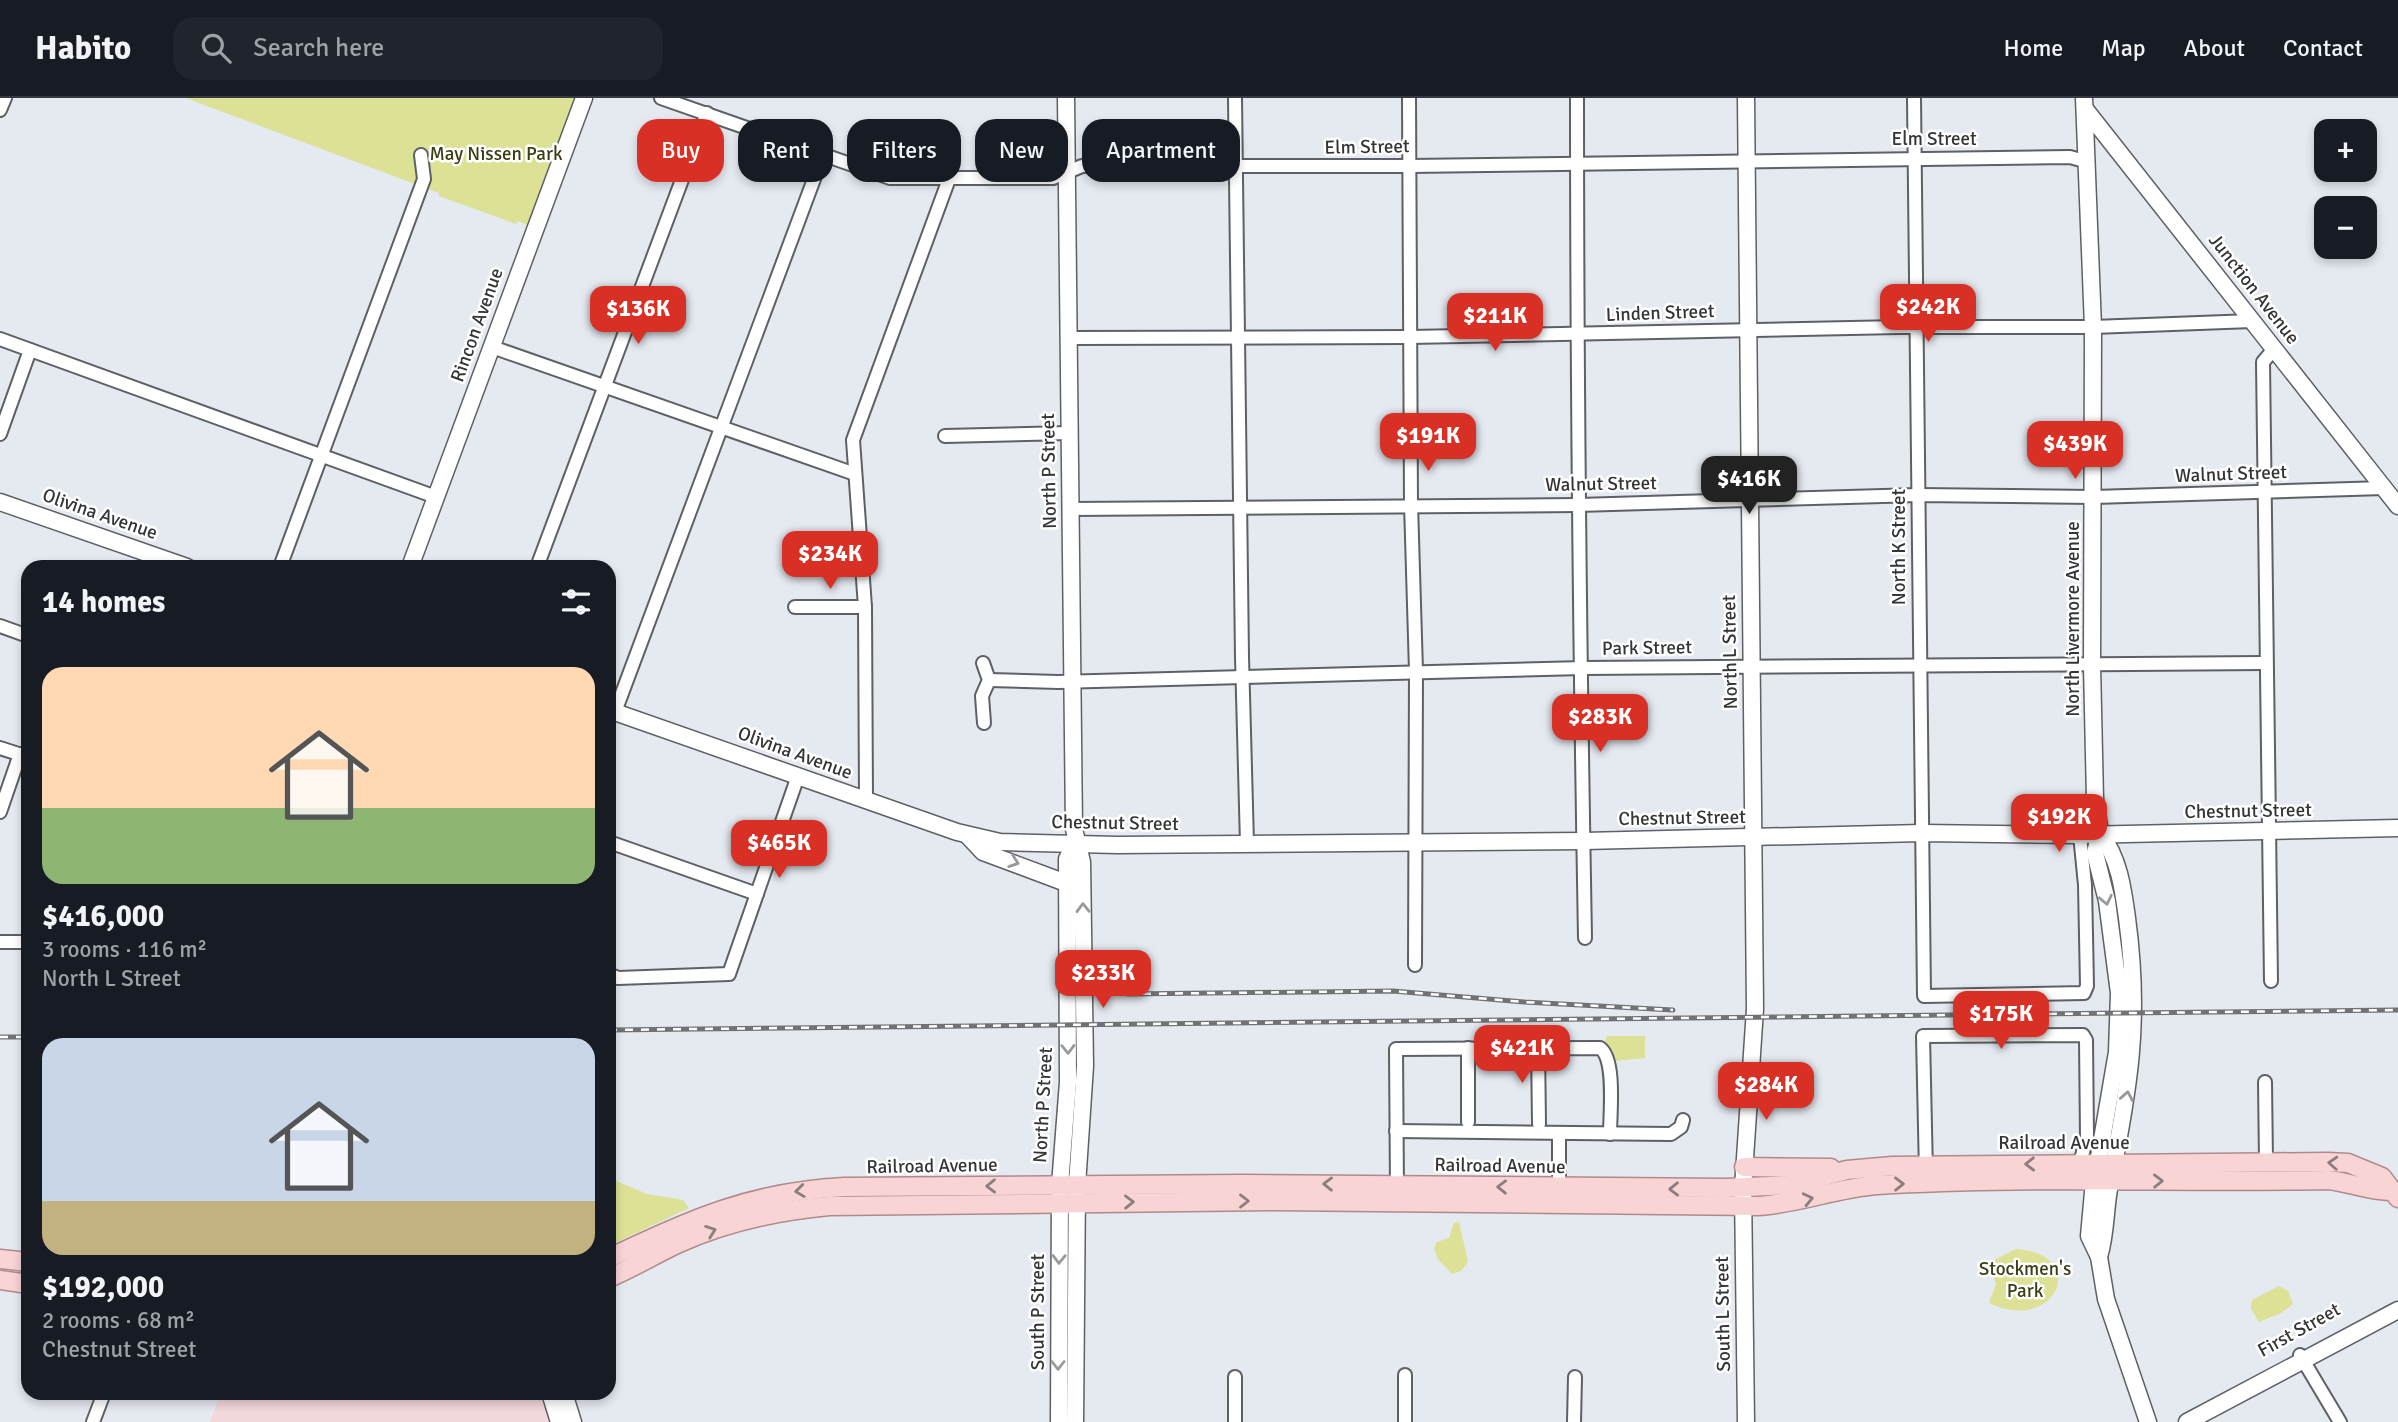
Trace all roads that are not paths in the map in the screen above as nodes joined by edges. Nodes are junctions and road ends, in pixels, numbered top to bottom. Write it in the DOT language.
graph roads {
  1 [pos="5,98"];
  2 [pos="583,98"];
  3 [pos="662,98"];
  4 [pos="1066,98"];
  5 [pos="1235,98"];
  6 [pos="1409,98"];
  7 [pos="1577,98"];
  8 [pos="1746,98"];
  9 [pos="1914,98"];
  10 [pos="2085,101"];
  11 [pos="0,110"];
  12 [pos="707,113"];
  13 [pos="1066,119"];
  14 [pos="1236,119"];
  15 [pos="738,124"];
  16 [pos="421,155"];
  17 [pos="1914,158"];
  18 [pos="1747,160"];
  19 [pos="2088,162"];
  20 [pos="1577,163"];
  21 [pos="1410,166"];
  22 [pos="1240,167"];
  23 [pos="814,182"];
  24 [pos="948,182"];
  25 [pos="1067,182"];
  26 [pos="1237,182"];
  27 [pos="2252,321"];
  28 [pos="1915,327"];
  29 [pos="2093,327"];
  30 [pos="1748,330"];
  31 [pos="1579,335"];
  32 [pos="1240,336"];
  33 [pos="1410,337"];
  34 [pos="1069,338"];
  35 [pos="0,339"];
  36 [pos="492,346"];
  37 [pos="2274,349"];
  38 [pos="30,350"];
  39 [pos="605,387"];
  40 [pos="721,428"];
  41 [pos="1069,433"];
  42 [pos="0,434"];
  43 [pos="945,436"];
  44 [pos="323,454"];
  45 [pos="855,474"];
  46 [pos="2384,488"];
  47 [pos="2265,492"];
  48 [pos="1918,495"];
  49 [pos="436,497"];
  50 [pos="2094,497"];
  51 [pos="1750,499"];
  52 [pos="0,502"];
  53 [pos="1411,504"];
  54 [pos="1578,505"];
  55 [pos="2398,506"];
  56 [pos="1240,508"];
  57 [pos="1071,509"];
  58 [pos="167,560"];
  59 [pos="283,560"];
  60 [pos="413,560"];
  61 [pos="540,560"];
  62 [pos="795,607"];
  63 [pos="865,607"];
  64 [pos="0,626"];
  65 [pos="21,634"];
  66 [pos="983,663"];
  67 [pos="2264,663"];
  68 [pos="1919,664"];
  69 [pos="2092,665"];
  70 [pos="1751,666"];
  71 [pos="1584,668"];
  72 [pos="1416,671"];
  73 [pos="1242,676"];
  74 [pos="1072,679"];
  75 [pos="989,680"];
  76 [pos="616,701"];
  77 [pos="616,712"];
  78 [pos="984,723"];
  79 [pos="0,748"];
  80 [pos="21,755"];
  81 [pos="21,763"];
  82 [pos="798,776"];
  83 [pos="866,800"];
  84 [pos="0,812"];
  85 [pos="2398,828"];
  86 [pos="2269,832"];
  87 [pos="1922,833"];
  88 [pos="2100,834"];
  89 [pos="967,835"];
  90 [pos="2080,835"];
  91 [pos="1753,838"];
  92 [pos="1584,841"];
  93 [pos="1417,842"];
  94 [pos="616,844"];
  95 [pos="1075,844"];
  96 [pos="1247,844"];
  97 [pos="1066,883"];
  98 [pos="757,894"];
  99 [pos="1585,938"];
  100 [pos="0,942"];
  101 [pos="21,942"];
  102 [pos="1415,965"];
  103 [pos="616,977"];
  104 [pos="2271,981"];
  105 [pos="1538,1047"];
  106 [pos="1468,1048"];
  107 [pos="2265,1082"];
  108 [pos="1682,1120"];
  109 [pos="1468,1122"];
  110 [pos="1539,1124"];
  111 [pos="1396,1131"];
  112 [pos="1559,1134"];
  113 [pos="1610,1134"];
  114 [pos="2080,1163"];
  115 [pos="2266,1163"];
  116 [pos="1926,1166"];
  117 [pos="1744,1167"];
  118 [pos="1863,1168"];
  119 [pos="2105,1172"];
  120 [pos="1926,1184"];
  121 [pos="1743,1188"];
  122 [pos="2395,1190"];
  123 [pos="1068,1194"];
  124 [pos="1397,1194"];
  125 [pos="1559,1197"];
  126 [pos="1743,1206"];
  127 [pos="616,1254"];
  128 [pos="0,1259"];
  129 [pos="21,1261"];
  130 [pos="616,1275"];
  131 [pos="0,1280"];
  132 [pos="21,1283"];
  133 [pos="2398,1299"];
  134 [pos="2398,1310"];
  135 [pos="2302,1358"];
  136 [pos="1405,1375"];
  137 [pos="1235,1377"];
  138 [pos="1574,1377"];
  139 [pos="101,1400"];
  140 [pos="552,1400"];
  141 [pos="566,1400"];
  142 [pos="93,1422"];
  143 [pos="559,1422"];
  144 [pos="573,1422"];
  145 [pos="1059,1422"];
  146 [pos="1074,1422"];
  147 [pos="1235,1422"];
  148 [pos="1405,1422"];
  149 [pos="1574,1422"];
  150 [pos="1746,1422"];
  151 [pos="2148,1422"];
  152 [pos="2187,1422"];
  153 [pos="2340,1422"];
  1 -- 11 [label="street"];
  2 -- 36 [label="street, Rincon Avenue"];
  3 -- 12 [label="street, Elm Street"];
  4 -- 13 [label="street, North P Street"];
  5 -- 14 [label="street"];
  6 -- 21 [label="street"];
  7 -- 20 [label="street"];
  8 -- 18 [label="street, North L Street"];
  9 -- 17 [label="street, North K Street"];
  10 -- 19 [label="street, North Livermore Avenue"];
  10 -- 27 [label="street, Junction Avenue"];
  12 -- 15 [label="street, Elm Street"];
  12 -- 39 [label="street"];
  16 -- 44 [label="street"];
  17 -- 18 [label="street, Elm Street"];
  17 -- 19 [label="street, Elm Street"];
  17 -- 28 [label="street, North K Street"];
  18 -- 20 [label="street, Elm Street"];
  18 -- 30 [label="street, North L Street"];
  19 -- 29 [label="street, North Livermore Avenue"];
  20 -- 21 [label="street, Elm Street"];
  20 -- 31 [label="street"];
  21 -- 22 [label="street, Elm Street"];
  21 -- 33 [label="street"];
  23 -- 40 [label="street"];
  24 -- 45 [label="street"];
  25 -- 34 [label="street, North P Street"];
  26 -- 32 [label="street"];
  27 -- 29 [label="street, Linden Street"];
  27 -- 37 [label="street, Junction Avenue"];
  28 -- 29 [label="street, Linden Street"];
  28 -- 30 [label="street, Linden Street"];
  28 -- 48 [label="street, North K Street"];
  29 -- 50 [label="street, North Livermore Avenue"];
  30 -- 31 [label="street, Linden Street"];
  30 -- 51 [label="street, North L Street"];
  31 -- 33 [label="street, Linden Street"];
  31 -- 54 [label="street"];
  32 -- 33 [label="street, Linden Street"];
  32 -- 34 [label="street, Linden Street"];
  32 -- 56 [label="street"];
  33 -- 53 [label="street"];
  34 -- 41 [label="street, North P Street"];
  35 -- 38 [label="street"];
  36 -- 39 [label="street"];
  36 -- 49 [label="street, Rincon Avenue"];
  37 -- 46 [label="street, Junction Avenue"];
  37 -- 47 [label="street"];
  38 -- 42 [label="street"];
  38 -- 44 [label="street"];
  39 -- 40 [label="street"];
  39 -- 61 [label="street"];
  40 -- 45 [label="street"];
  40 -- 76 [label="street"];
  41 -- 43 [label="street"];
  41 -- 57 [label="street, North P Street"];
  44 -- 49 [label="street"];
  44 -- 59 [label="street"];
  45 -- 63 [label="street"];
  46 -- 47 [label="street, Walnut Street"];
  46 -- 55 [label="street, Junction Avenue"];
  47 -- 50 [label="street, Walnut Street"];
  47 -- 67 [label="street"];
  48 -- 50 [label="street, Walnut Street"];
  48 -- 51 [label="street, Walnut Street"];
  48 -- 68 [label="street, North K Street"];
  49 -- 60 [label="street, Rincon Avenue"];
  50 -- 69 [label="street, North Livermore Avenue"];
  51 -- 54 [label="street, Walnut Street"];
  51 -- 70 [label="street, North L Street"];
  52 -- 58 [label="street, Olivina Avenue"];
  53 -- 54 [label="street, Walnut Street"];
  53 -- 56 [label="street, Walnut Street"];
  53 -- 72 [label="street"];
  54 -- 71 [label="street"];
  56 -- 57 [label="street, Walnut Street"];
  56 -- 73 [label="street"];
  57 -- 74 [label="street, North P Street"];
  62 -- 63 [label="street"];
  63 -- 83 [label="street"];
  64 -- 65 [label="street"];
  66 -- 75 [label="street"];
  67 -- 69 [label="street, Park Street"];
  67 -- 86 [label="street"];
  68 -- 69 [label="street, Park Street"];
  68 -- 70 [label="street, Park Street"];
  68 -- 87 [label="street, North K Street"];
  69 -- 88 [label="street, North Livermore Avenue"];
  70 -- 71 [label="street, Park Street"];
  70 -- 91 [label="street, North L Street"];
  71 -- 72 [label="street, Park Street"];
  71 -- 92 [label="street"];
  72 -- 73 [label="street, Park Street"];
  72 -- 93 [label="street"];
  73 -- 74 [label="street, Park Street"];
  73 -- 96 [label="street"];
  74 -- 75 [label="street, Park Street"];
  74 -- 95 [label="street, North P Street"];
  75 -- 78 [label="street"];
  77 -- 82 [label="street, Olivina Avenue"];
  79 -- 80 [label="street"];
  81 -- 84 [label="street"];
  82 -- 83 [label="street, Olivina Avenue"];
  82 -- 98 [label="street"];
  83 -- 89 [label="street, Olivina Avenue"];
  85 -- 86 [label="street, Chestnut Street"];
  86 -- 88 [label="street, Chestnut Street"];
  86 -- 104 [label="street"];
  87 -- 90 [label="street, Chestnut Street"];
  87 -- 90 [label="street, North K Street"];
  87 -- 91 [label="street, Chestnut Street"];
  88 -- 90 [label="street, Chestnut Street"];
  88 -- 119 [label="street, North Livermore Avenue"];
  89 -- 95 [label="street, Chestnut Street"];
  89 -- 97 [label="street, one-way"];
  91 -- 92 [label="street, Chestnut Street"];
  91 -- 117 [label="street, North L Street"];
  92 -- 93 [label="street, Chestnut Street"];
  92 -- 99 [label="street"];
  93 -- 96 [label="street, Chestnut Street"];
  93 -- 102 [label="street"];
  94 -- 98 [label="street"];
  95 -- 96 [label="street, Chestnut Street"];
  95 -- 97 [label="street, North P Street"];
  123 -- 95 [label="street, North P Street, one-way"];
  97 -- 123 [label="street, North P Street, one-way"];
  98 -- 103 [label="street"];
  100 -- 101 [label="street"];
  105 -- 106 [label="street"];
  105 -- 110 [label="street"];
  105 -- 113 [label="street"];
  106 -- 109 [label="street"];
  106 -- 111 [label="street"];
  107 -- 115 [label="street"];
  108 -- 113 [label="street"];
  111 -- 112 [label="street"];
  111 -- 124 [label="street"];
  112 -- 113 [label="street"];
  112 -- 125 [label="street"];
  114 -- 116 [label="main road, Railroad Avenue, one-way"];
  114 -- 116 [label="street"];
  114 -- 119 [label="main road, Railroad Avenue"];
  115 -- 119 [label="main road, Railroad Avenue"];
  122 -- 115 [label="main road, Railroad Avenue, one-way"];
  116 -- 118 [label="main road, Railroad Avenue"];
  116 -- 120 [label="street"];
  117 -- 118 [label="main road"];
  117 -- 121 [label="street, North L Street"];
  118 -- 121 [label="main road, Railroad Avenue"];
  119 -- 120 [label="main road, Railroad Avenue"];
  119 -- 122 [label="main road, Railroad Avenue, one-way"];
  119 -- 151 [label="street, North Livermore Avenue"];
  126 -- 120 [label="main road, Railroad Avenue, one-way"];
  121 -- 125 [label="main road, Railroad Avenue, one-way"];
  121 -- 126 [label="street, North L Street"];
  123 -- 124 [label="main road, Railroad Avenue"];
  123 -- 127 [label="main road, Railroad Avenue, one-way"];
  130 -- 123 [label="main road, Railroad Avenue, one-way"];
  123 -- 145 [label="street, South P Street, one-way"];
  123 -- 146 [label="street, South P Street"];
  124 -- 125 [label="main road, Railroad Avenue"];
  125 -- 126 [label="main road, Railroad Avenue"];
  126 -- 150 [label="street, South L Street"];
  128 -- 129 [label="main road"];
  131 -- 132 [label="main road"];
  133 -- 135 [label="street, First Street"];
  134 -- 135 [label="street, First Street"];
  135 -- 152 [label="street, First Street"];
  135 -- 153 [label="street"];
  136 -- 148 [label="street"];
  137 -- 147 [label="street"];
  138 -- 149 [label="street"];
  139 -- 142 [label="street"];
  140 -- 143 [label="street"];
  141 -- 144 [label="street"];
}
